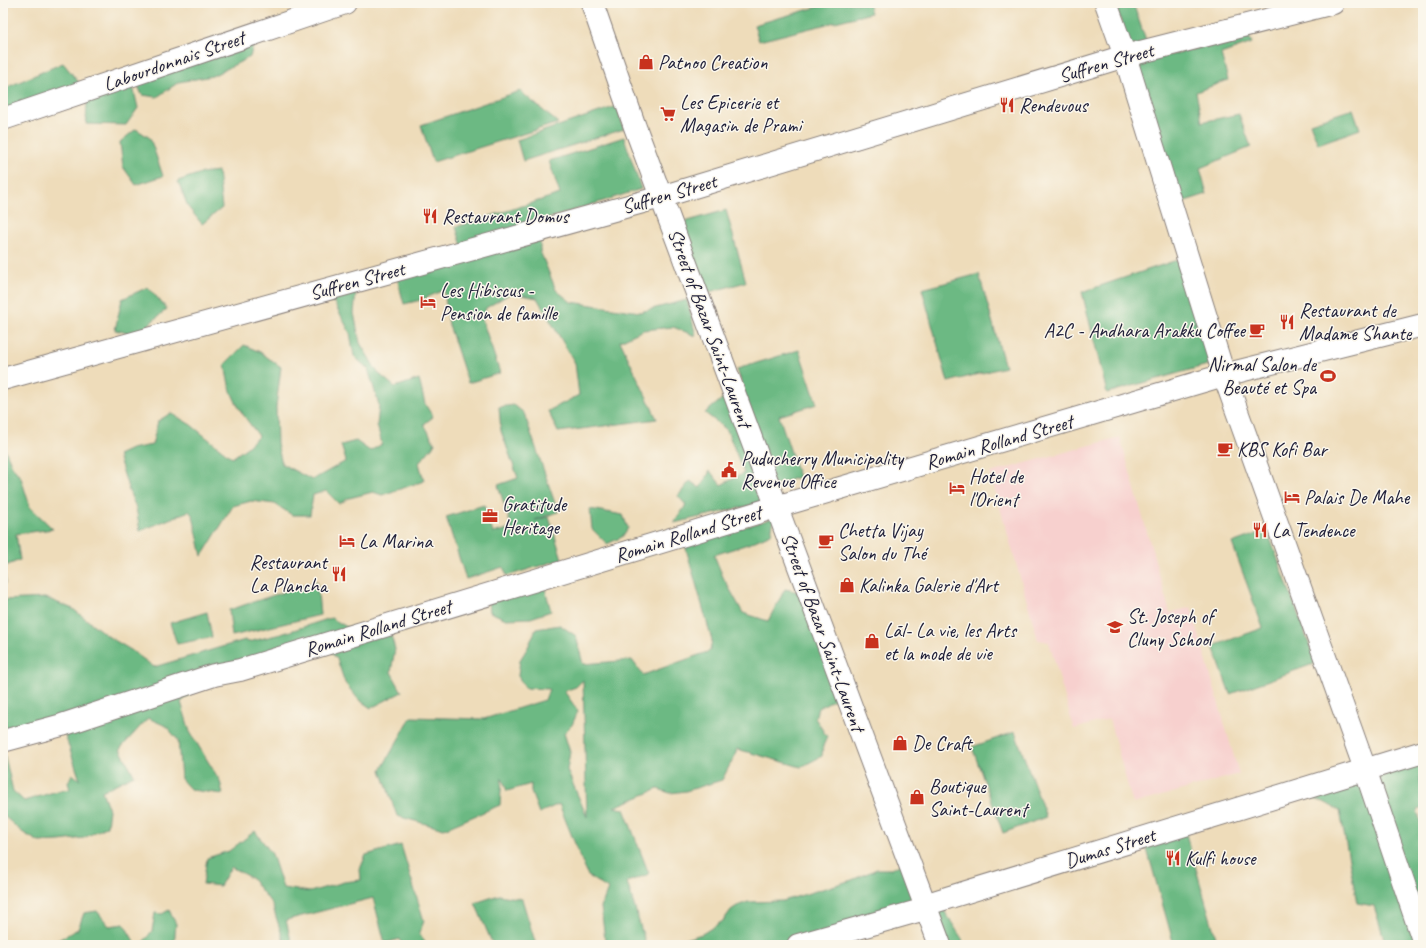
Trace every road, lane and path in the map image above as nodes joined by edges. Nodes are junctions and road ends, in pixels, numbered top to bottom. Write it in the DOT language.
graph roads {
  1 [pos="345,3"];
  2 [pos="592,3"];
  3 [pos="1106,3"];
  4 [pos="1333,3"];
  5 [pos="1124,56"];
  6 [pos="3,119"];
  7 [pos="661,196"];
  8 [pos="1423,325"];
  9 [pos="1224,375"];
  10 [pos="3,379"];
  11 [pos="776,507"];
  12 [pos="3,741"];
  13 [pos="1423,752"];
  14 [pos="1364,769"];
  15 [pos="924,906"];
  16 [pos="1423,940"];
  17 [pos="798,945"];
  18 [pos="940,945"];
  1 -- 6 [label="street, Labourdonnais Street"];
  2 -- 7 [label="street, Street of Bazar Saint-Laurent"];
  3 -- 5 [label="street"];
  4 -- 5 [label="street, Suffren Street"];
  5 -- 7 [label="street, Suffren Street"];
  5 -- 9 [label="street"];
  7 -- 10 [label="street, Suffren Street"];
  7 -- 11 [label="street, Street of Bazar Saint-Laurent"];
  8 -- 9 [label="street, Romain Rolland Street"];
  9 -- 11 [label="street, Romain Rolland Street"];
  9 -- 14 [label="street"];
  11 -- 12 [label="street, Romain Rolland Street"];
  11 -- 15 [label="street, Street of Bazar Saint-Laurent"];
  13 -- 14 [label="street, Dumas Street"];
  14 -- 15 [label="street, Dumas Street"];
  14 -- 16 [label="street"];
  15 -- 17 [label="street, Dumas Street"];
  15 -- 18 [label="street, Street of Bazar Saint-Laurent"];
}
